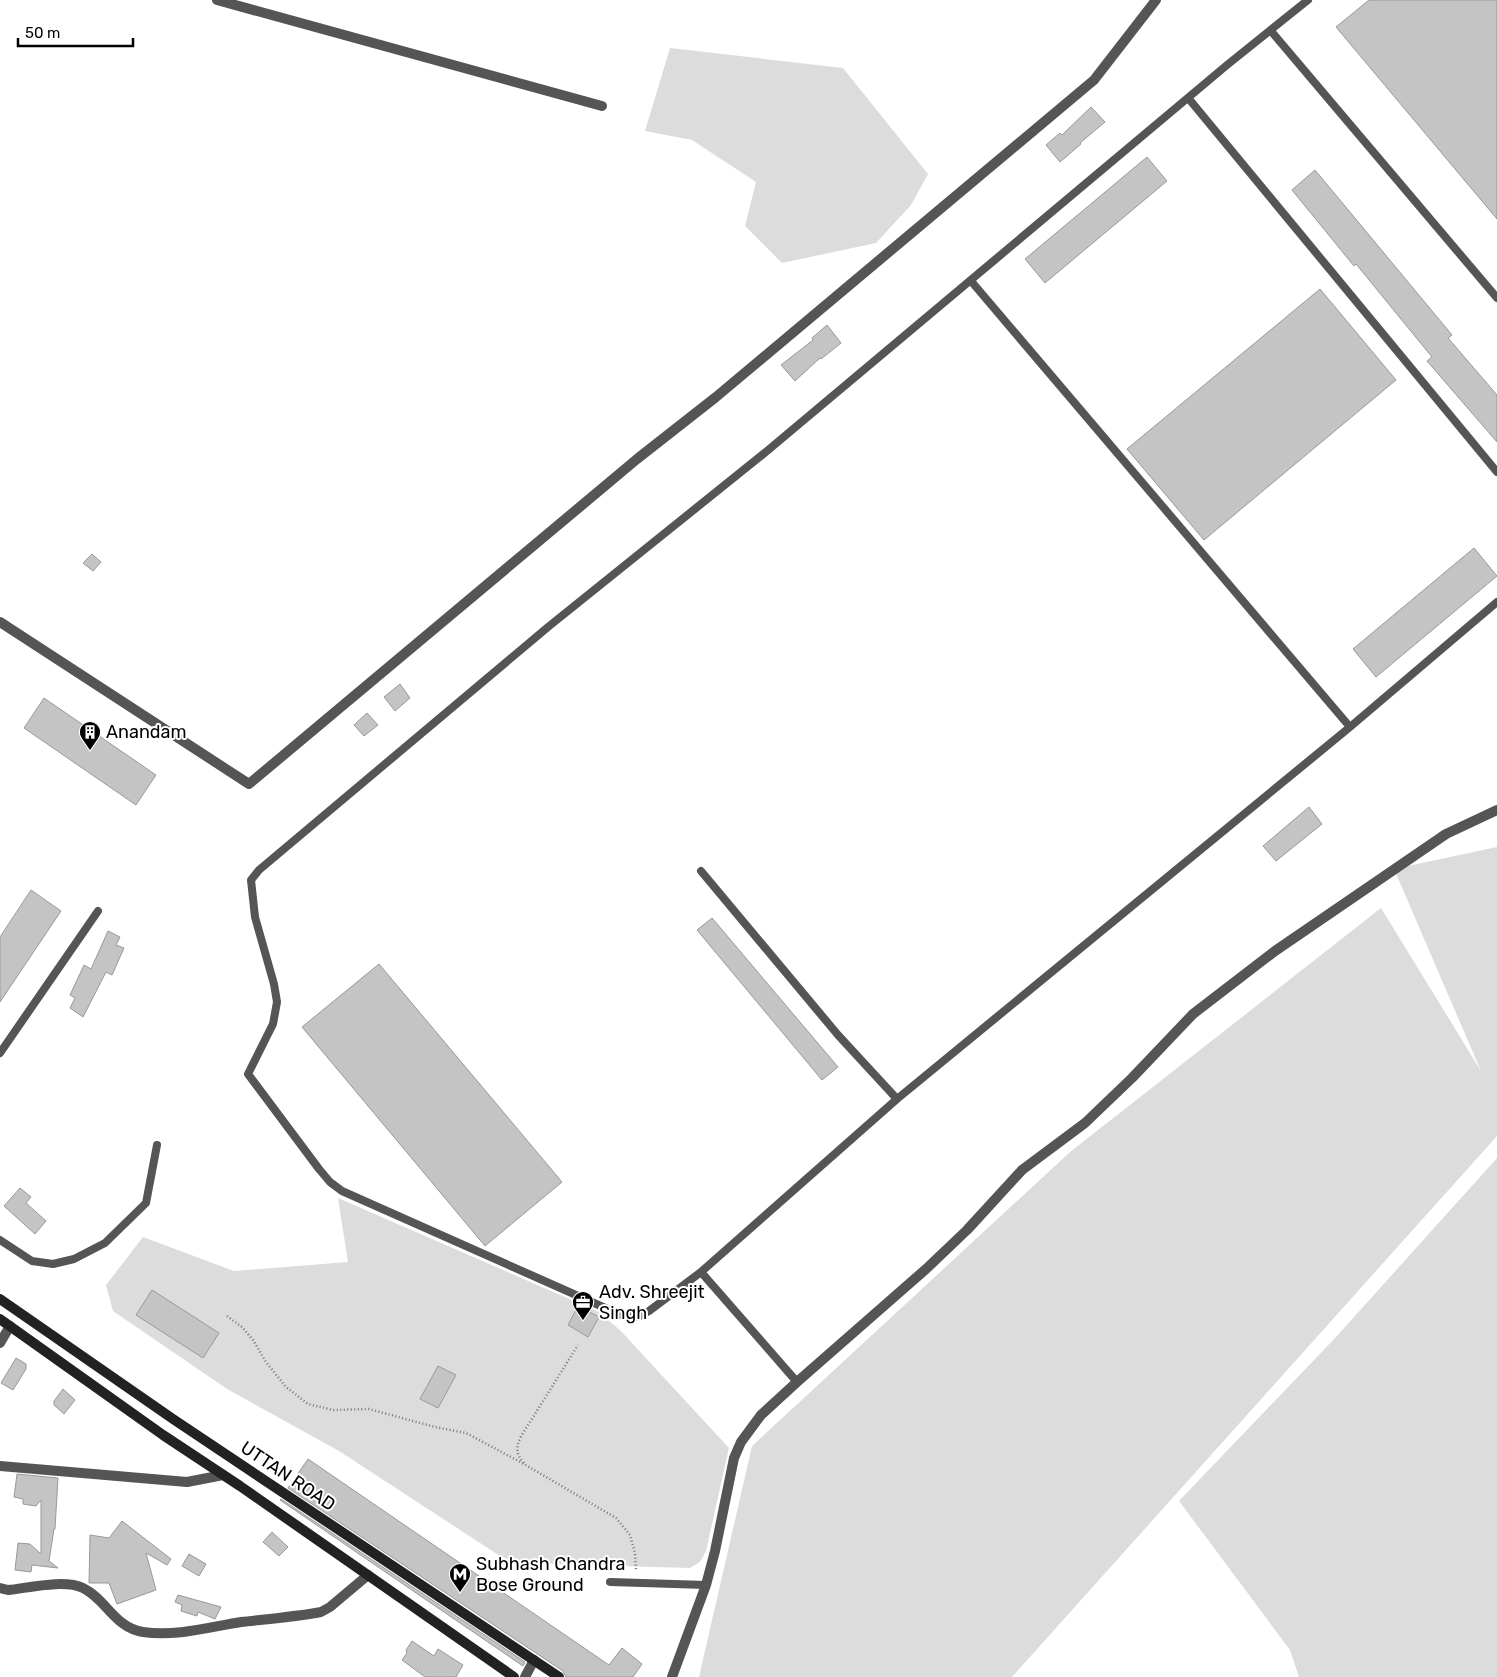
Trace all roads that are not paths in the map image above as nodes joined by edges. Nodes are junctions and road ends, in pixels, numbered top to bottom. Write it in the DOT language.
graph roads {
  1 [pos="217,0"];
  2 [pos="1156,0"];
  3 [pos="1308,0"];
  4 [pos="1271,31"];
  5 [pos="1189,99"];
  6 [pos="602,106"];
  7 [pos="971,281"];
  8 [pos="1497,298"];
  9 [pos="1497,472"];
  10 [pos="1497,602"];
  11 [pos="0,622"];
  12 [pos="1350,727"];
  13 [pos="1497,810"];
  14 [pos="700,871"];
  15 [pos="98,911"];
  16 [pos="0,1053"];
  17 [pos="897,1099"];
  18 [pos="157,1145"];
  19 [pos="0,1240"];
  20 [pos="701,1272"];
  21 [pos="0,1299"];
  22 [pos="0,1319"];
  23 [pos="10,1326"];
  24 [pos="0,1343"];
  25 [pos="797,1382"];
  26 [pos="0,1466"];
  27 [pos="223,1475"];
  28 [pos="368,1575"];
  29 [pos="610,1582"];
  30 [pos="706,1585"];
  31 [pos="0,1588"];
  32 [pos="534,1660"];
  33 [pos="514,1677"];
  34 [pos="525,1677"];
  35 [pos="559,1677"];
  36 [pos="672,1677"];
  1 -- 6 [label="street"];
  2 -- 11 [label="street"];
  3 -- 4 [label="lane"];
  4 -- 5 [label="lane"];
  4 -- 8 [label="lane"];
  5 -- 7 [label="lane"];
  5 -- 9 [label="lane"];
  7 -- 12 [label="lane"];
  7 -- 20 [label="lane"];
  10 -- 12 [label="lane"];
  12 -- 17 [label="lane"];
  13 -- 25 [label="street"];
  14 -- 17 [label="lane"];
  15 -- 16 [label="lane"];
  17 -- 20 [label="lane"];
  18 -- 19 [label="lane"];
  20 -- 25 [label="lane"];
  21 -- 32 [label="main road, UTTAN ROAD"];
  22 -- 23 [label="main road, UTTAN ROAD"];
  23 -- 24 [label="street"];
  23 -- 27 [label="main road, UTTAN ROAD"];
  25 -- 30 [label="street"];
  26 -- 27 [label="street"];
  27 -- 28 [label="main road, UTTAN ROAD"];
  28 -- 31 [label="street"];
  28 -- 33 [label="main road, UTTAN ROAD"];
  29 -- 30 [label="lane"];
  30 -- 36 [label="street"];
  32 -- 34 [label="street"];
  32 -- 35 [label="main road, UTTAN ROAD"];
}
